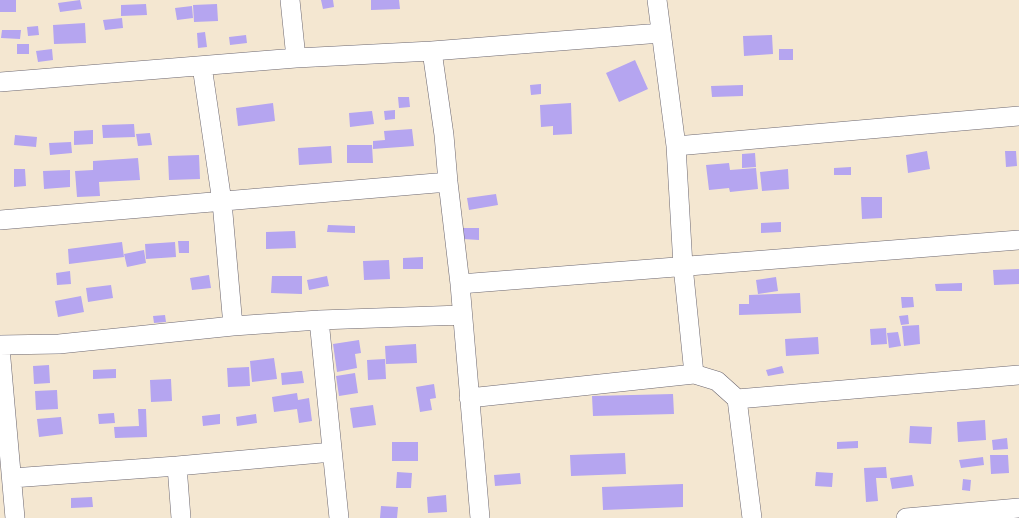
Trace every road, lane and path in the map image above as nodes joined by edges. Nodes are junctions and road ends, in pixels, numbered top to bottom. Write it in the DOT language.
graph roads {
  1 [pos="290,0"];
  2 [pos="657,0"];
  3 [pos="661,33"];
  4 [pos="432,51"];
  5 [pos="296,58"];
  6 [pos="202,66"];
  7 [pos="0,82"];
  8 [pos="1019,116"];
  9 [pos="676,146"];
  10 [pos="448,182"];
  11 [pos="222,202"];
  12 [pos="0,220"];
  13 [pos="1019,240"];
  14 [pos="683,266"];
  15 [pos="460,284"];
  16 [pos="462,315"];
  17 [pos="319,320"];
  18 [pos="233,326"];
  19 [pos="0,346"];
  20 [pos="694,374"];
  21 [pos="1019,375"];
  22 [pos="469,398"];
  23 [pos="737,399"];
  24 [pos="332,452"];
  25 [pos="177,466"];
  26 [pos="12,478"];
  27 [pos="1019,508"];
  28 [pos="15,518"];
  29 [pos="181,518"];
  30 [pos="339,518"];
  31 [pos="480,518"];
  32 [pos="752,518"];
  33 [pos="906,518"];
  1 -- 5 [label="street"];
  2 -- 3 [label="street"];
  3 -- 4 [label="street"];
  3 -- 9 [label="street"];
  4 -- 5 [label="street"];
  4 -- 10 [label="street"];
  5 -- 6 [label="street"];
  6 -- 7 [label="street"];
  6 -- 11 [label="street"];
  8 -- 9 [label="street"];
  9 -- 14 [label="street"];
  10 -- 11 [label="street"];
  10 -- 15 [label="street"];
  11 -- 12 [label="street"];
  11 -- 18 [label="street"];
  13 -- 14 [label="street"];
  14 -- 15 [label="street"];
  14 -- 20 [label="street"];
  15 -- 16 [label="street"];
  16 -- 17 [label="street"];
  16 -- 22 [label="street"];
  17 -- 18 [label="street"];
  17 -- 24 [label="street"];
  18 -- 19 [label="street"];
  19 -- 26 [label="street"];
  20 -- 22 [label="street"];
  20 -- 23 [label="street"];
  21 -- 23 [label="street"];
  22 -- 31 [label="street"];
  23 -- 32 [label="street"];
  24 -- 25 [label="street"];
  24 -- 30 [label="street"];
  25 -- 26 [label="street"];
  25 -- 29 [label="street"];
  26 -- 28 [label="street"];
  27 -- 33 [label="street"];
}
